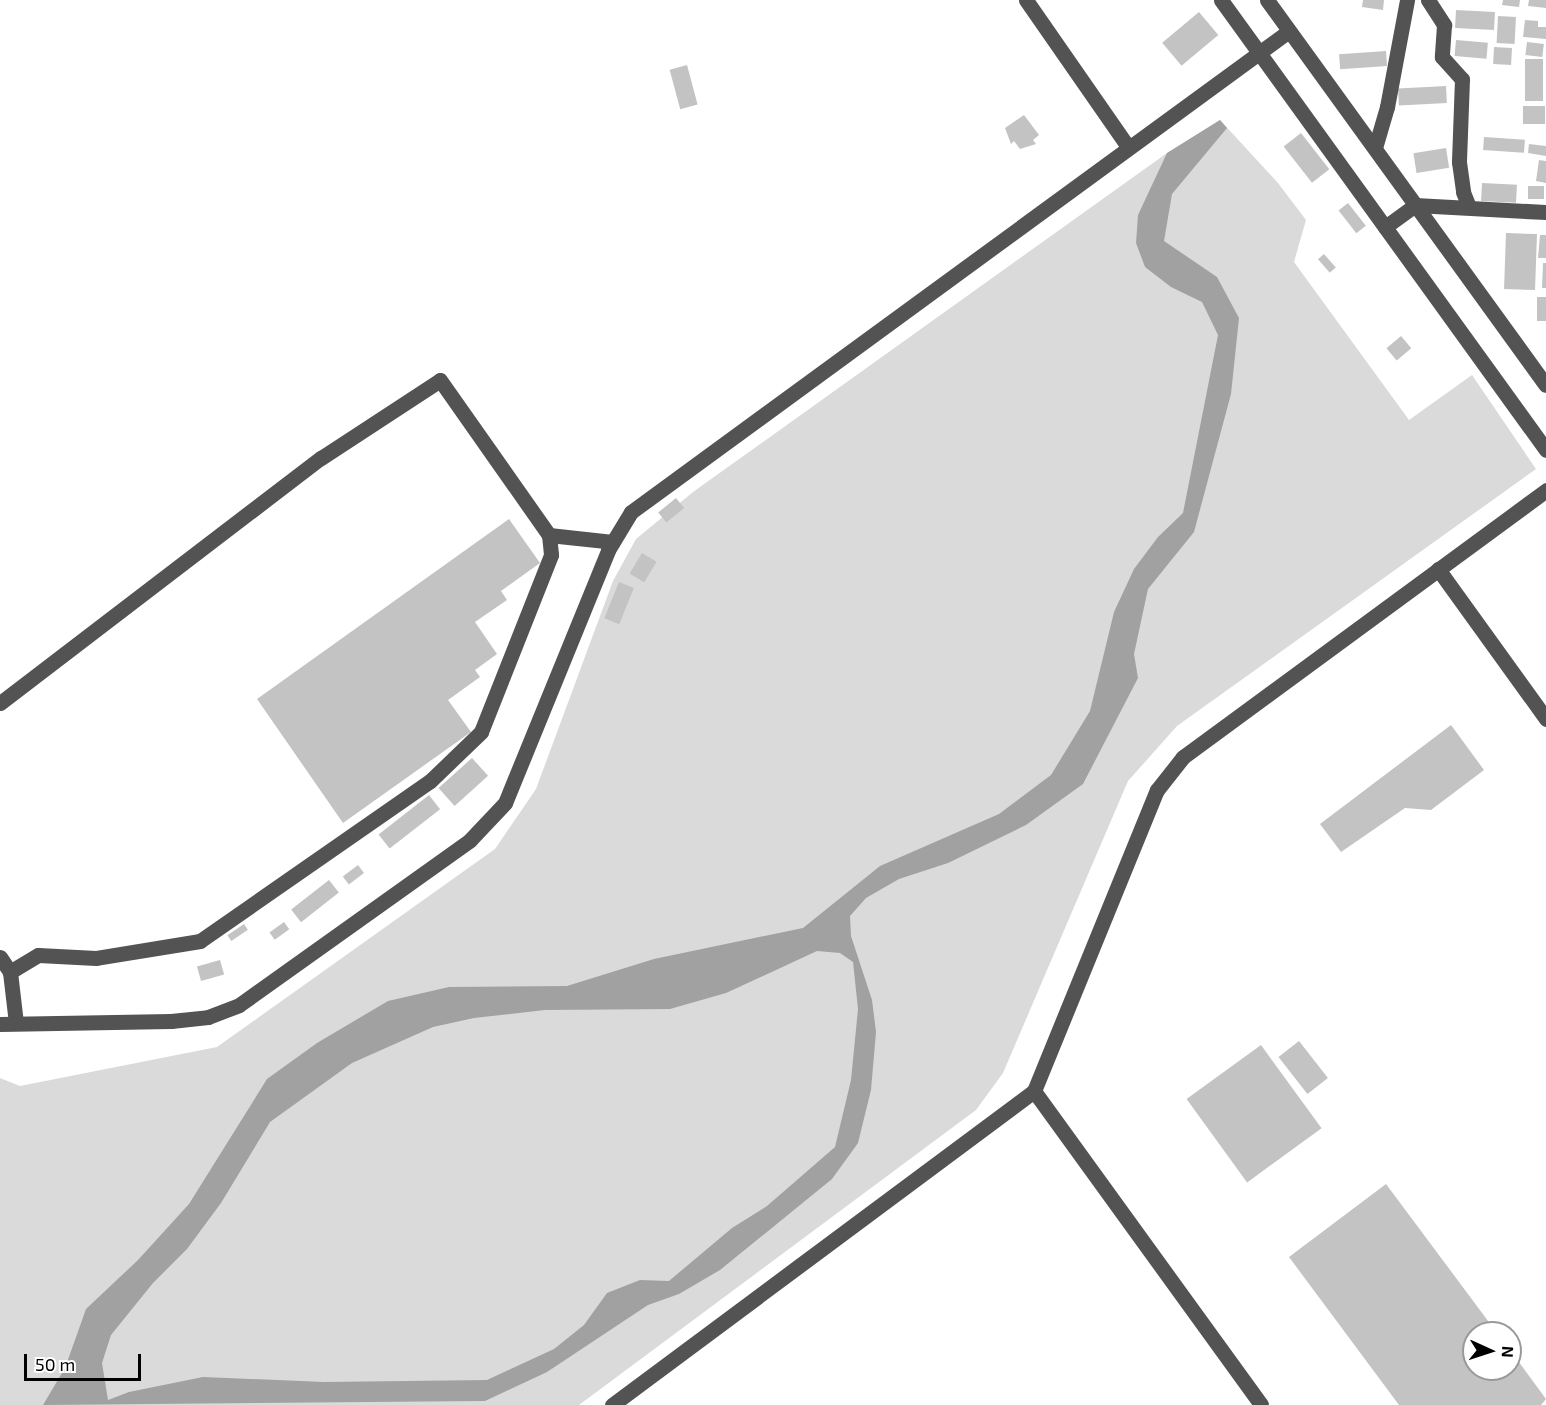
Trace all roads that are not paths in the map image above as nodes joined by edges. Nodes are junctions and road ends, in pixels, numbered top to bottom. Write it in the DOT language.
graph roads {
  1 [pos="1026,0"];
  2 [pos="1221,0"];
  3 [pos="1267,0"];
  4 [pos="1407,0"];
  5 [pos="1428,0"];
  6 [pos="1289,31"];
  7 [pos="1259,53"];
  8 [pos="1128,147"];
  9 [pos="1375,148"];
  10 [pos="1415,205"];
  11 [pos="1469,207"];
  12 [pos="1546,212"];
  13 [pos="1385,227"];
  14 [pos="1546,385"];
  15 [pos="1546,450"];
  16 [pos="1546,490"];
  17 [pos="549,536"];
  18 [pos="613,542"];
  19 [pos="1438,569"];
  20 [pos="0,703"];
  21 [pos="1546,719"];
  22 [pos="0,957"];
  23 [pos="10,972"];
  24 [pos="16,1023"];
  25 [pos="0,1024"];
  26 [pos="1034,1091"];
  27 [pos="612,1405"];
  28 [pos="1261,1405"];
  1 -- 8 [label="street"];
  2 -- 7 [label="street"];
  3 -- 6 [label="street"];
  4 -- 9 [label="street"];
  5 -- 11 [label="street"];
  6 -- 7 [label="street"];
  6 -- 9 [label="street"];
  7 -- 8 [label="street"];
  7 -- 13 [label="street"];
  8 -- 18 [label="street"];
  9 -- 10 [label="street"];
  10 -- 11 [label="street"];
  10 -- 13 [label="street"];
  10 -- 14 [label="street"];
  11 -- 12 [label="street"];
  13 -- 15 [label="street"];
  16 -- 19 [label="street"];
  17 -- 18 [label="street"];
  17 -- 20 [label="street"];
  17 -- 23 [label="street"];
  18 -- 24 [label="street"];
  19 -- 21 [label="street"];
  19 -- 26 [label="street"];
  22 -- 23 [label="street"];
  23 -- 24 [label="street"];
  24 -- 25 [label="street"];
  26 -- 27 [label="street"];
  26 -- 28 [label="street"];
}
